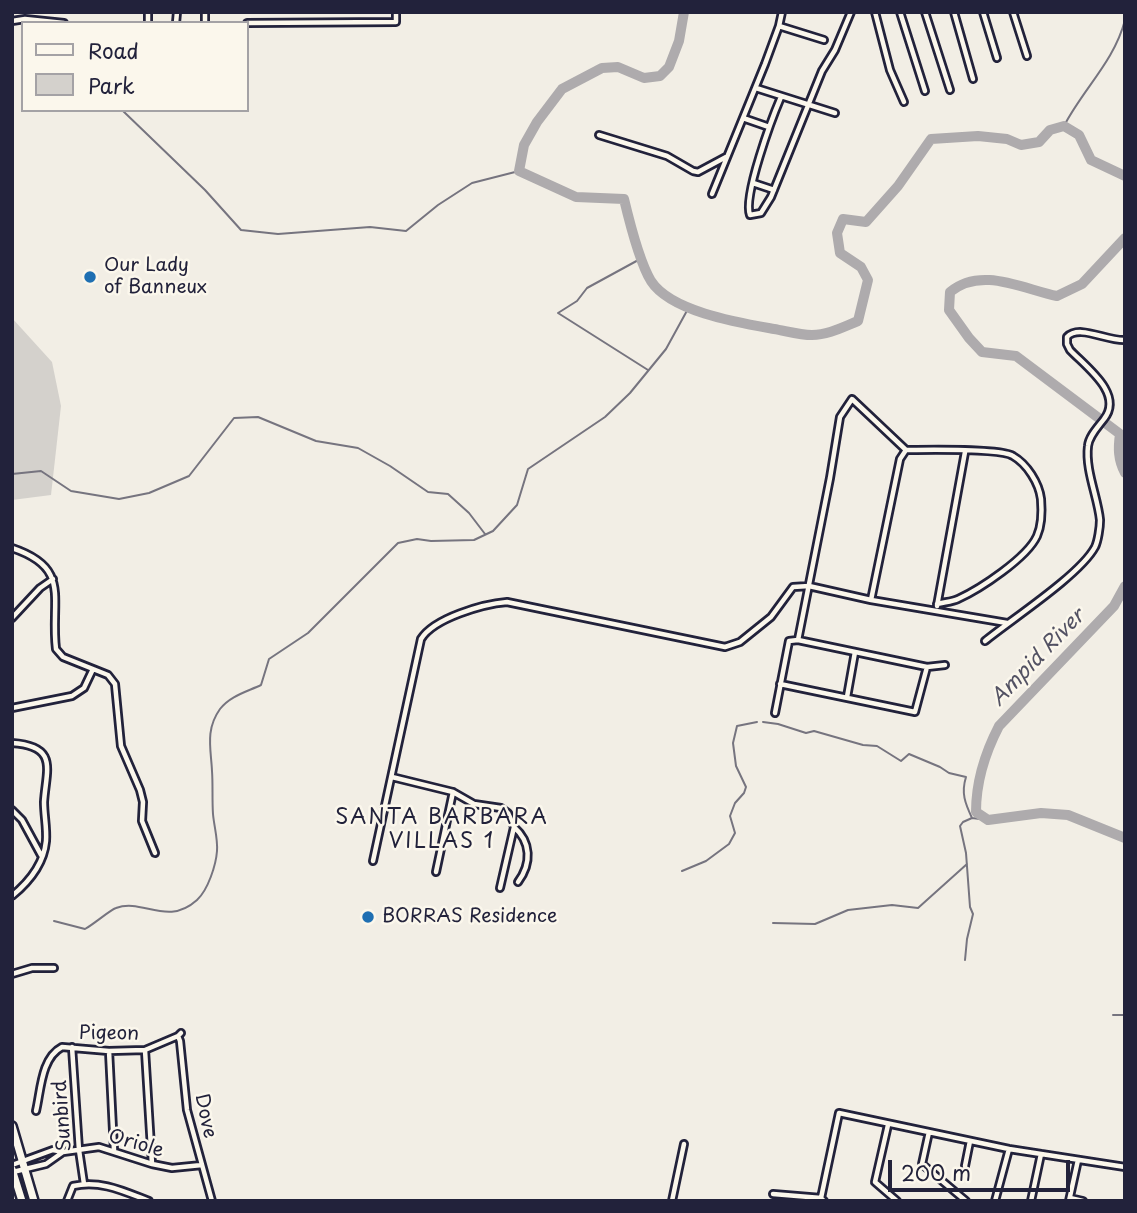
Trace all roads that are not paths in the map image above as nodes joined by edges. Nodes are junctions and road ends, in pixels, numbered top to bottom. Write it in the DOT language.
graph roads {
  1 [pos="25,12"];
  2 [pos="290,12"];
  3 [pos="396,12"];
  4 [pos="782,12"];
  5 [pos="851,12"];
  6 [pos="875,12"];
  7 [pos="900,12"];
  8 [pos="925,12"];
  9 [pos="954,12"];
  10 [pos="984,12"];
  11 [pos="1013,12"];
  12 [pos="25,19"];
  13 [pos="12,21"];
  14 [pos="44,21"];
  15 [pos="290,22"];
  16 [pos="248,23"];
  17 [pos="779,26"];
  18 [pos="824,40"];
  19 [pos="1027,56"];
  20 [pos="997,58"];
  21 [pos="973,79"];
  22 [pos="755,88"];
  23 [pos="950,90"];
  24 [pos="925,91"];
  25 [pos="781,97"];
  26 [pos="904,102"];
  27 [pos="808,105"];
  28 [pos="835,113"];
  29 [pos="743,118"];
  30 [pos="769,127"];
  31 [pos="599,135"];
  32 [pos="727,156"];
  33 [pos="753,183"];
  34 [pos="774,190"];
  35 [pos="712,194"];
  36 [pos="1125,340"];
  37 [pos="906,450"];
  38 [pos="965,452"];
  39 [pos="12,548"];
  40 [pos="53,579"];
  41 [pos="809,586"];
  42 [pos="871,600"];
  43 [pos="937,604"];
  44 [pos="937,612"];
  45 [pos="12,618"];
  46 [pos="1007,623"];
  47 [pos="798,639"];
  48 [pos="985,641"];
  49 [pos="855,652"];
  50 [pos="945,665"];
  51 [pos="928,667"];
  52 [pos="93,669"];
  53 [pos="780,684"];
  54 [pos="847,697"];
  55 [pos="12,708"];
  56 [pos="775,713"];
  57 [pos="12,743"];
  58 [pos="391,777"];
  59 [pos="453,792"];
  60 [pos="12,810"];
  61 [pos="514,827"];
  62 [pos="155,853"];
  63 [pos="42,856"];
  64 [pos="373,861"];
  65 [pos="436,872"];
  66 [pos="518,882"];
  67 [pos="500,888"];
  68 [pos="12,896"];
  69 [pos="54,968"];
  70 [pos="12,974"];
  71 [pos="179,1035"];
  72 [pos="72,1046"];
  73 [pos="145,1050"];
  74 [pos="109,1051"];
  75 [pos="36,1111"];
  76 [pos="888,1125"];
  77 [pos="12,1126"];
  78 [pos="929,1132"];
  79 [pos="970,1141"];
  80 [pos="684,1144"];
  81 [pos="1009,1149"];
  82 [pos="79,1150"];
  83 [pos="114,1150"];
  84 [pos="63,1152"];
  85 [pos="1041,1154"];
  86 [pos="1079,1160"];
  87 [pos="152,1164"];
  88 [pos="25,1165"];
  89 [pos="202,1166"];
  90 [pos="965,1166"];
  91 [pos="1125,1167"];
  92 [pos="13,1169"];
  93 [pos="84,1184"];
  94 [pos="773,1194"];
  95 [pos="823,1199"];
  96 [pos="1069,1199"];
  97 [pos="22,1201"];
  98 [pos="34,1201"];
  99 [pos="67,1201"];
  100 [pos="149,1201"];
  101 [pos="212,1201"];
  102 [pos="672,1201"];
  103 [pos="898,1201"];
  104 [pos="966,1201"];
  105 [pos="995,1201"];
  106 [pos="1031,1201"];
  107 [pos="1083,1201"];
  1 -- 12 [label="street"];
  2 -- 15 [label="street"];
  3 -- 15 [label="street"];
  4 -- 17 [label="street"];
  5 -- 27 [label="street"];
  6 -- 26 [label="street"];
  7 -- 24 [label="street"];
  8 -- 23 [label="street"];
  9 -- 21 [label="street"];
  10 -- 20 [label="street"];
  11 -- 19 [label="street"];
  12 -- 13 [label="street"];
  12 -- 14 [label="street"];
  15 -- 16 [label="street"];
  17 -- 18 [label="street"];
  17 -- 22 [label="street"];
  22 -- 25 [label="street"];
  22 -- 29 [label="street"];
  25 -- 27 [label="street"];
  25 -- 30 [label="street"];
  27 -- 28 [label="street"];
  27 -- 34 [label="street"];
  29 -- 30 [label="street"];
  29 -- 32 [label="street"];
  30 -- 33 [label="street"];
  31 -- 32 [label="street"];
  32 -- 35 [label="street"];
  33 -- 34 [label="street"];
  33 -- 34 [label="street"];
  36 -- 46 [label="street"];
  37 -- 38 [label="street"];
  37 -- 41 [label="street"];
  37 -- 42 [label="street"];
  38 -- 43 [label="street"];
  38 -- 43 [label="street"];
  39 -- 40 [label="street"];
  40 -- 45 [label="street"];
  40 -- 52 [label="street"];
  41 -- 42 [label="street"];
  41 -- 47 [label="street"];
  41 -- 58 [label="street"];
  42 -- 44 [label="street"];
  43 -- 44 [label="street"];
  44 -- 46 [label="street"];
  46 -- 48 [label="street"];
  47 -- 49 [label="street"];
  47 -- 53 [label="street"];
  49 -- 51 [label="street"];
  49 -- 54 [label="street"];
  50 -- 51 [label="street"];
  51 -- 54 [label="street"];
  52 -- 55 [label="street"];
  52 -- 62 [label="street"];
  53 -- 54 [label="street"];
  53 -- 56 [label="street"];
  57 -- 63 [label="street"];
  58 -- 59 [label="street"];
  58 -- 64 [label="street"];
  59 -- 61 [label="street"];
  59 -- 65 [label="street"];
  60 -- 63 [label="street"];
  61 -- 66 [label="street"];
  61 -- 67 [label="street"];
  63 -- 68 [label="street"];
  69 -- 70 [label="street"];
  71 -- 73 [label="street, Pigeon"];
  71 -- 89 [label="street, Dove"];
  72 -- 74 [label="street, Pigeon"];
  72 -- 75 [label="street, Pigeon"];
  72 -- 82 [label="street, Sunbird"];
  73 -- 74 [label="street, Pigeon"];
  73 -- 87 [label="street"];
  74 -- 83 [label="street"];
  76 -- 78 [label="street"];
  76 -- 95 [label="street"];
  76 -- 103 [label="street"];
  77 -- 88 [label="street"];
  78 -- 79 [label="street"];
  78 -- 104 [label="street"];
  79 -- 81 [label="street"];
  79 -- 90 [label="street"];
  80 -- 102 [label="street"];
  81 -- 85 [label="street"];
  81 -- 105 [label="street"];
  82 -- 83 [label="street, Oriole"];
  82 -- 84 [label="street, Oriole"];
  82 -- 93 [label="street, Sunbird"];
  83 -- 87 [label="street, Oriole"];
  84 -- 88 [label="street, Oriole"];
  84 -- 88 [label="street"];
  85 -- 86 [label="street"];
  85 -- 106 [label="street"];
  86 -- 91 [label="street"];
  86 -- 96 [label="street"];
  87 -- 89 [label="street, Oriole"];
  88 -- 92 [label="street"];
  88 -- 92 [label="street"];
  88 -- 98 [label="street"];
  89 -- 101 [label="street, Dove"];
  92 -- 97 [label="street"];
  93 -- 99 [label="street"];
  93 -- 100 [label="street"];
  94 -- 95 [label="street"];
  96 -- 107 [label="street"];
}
